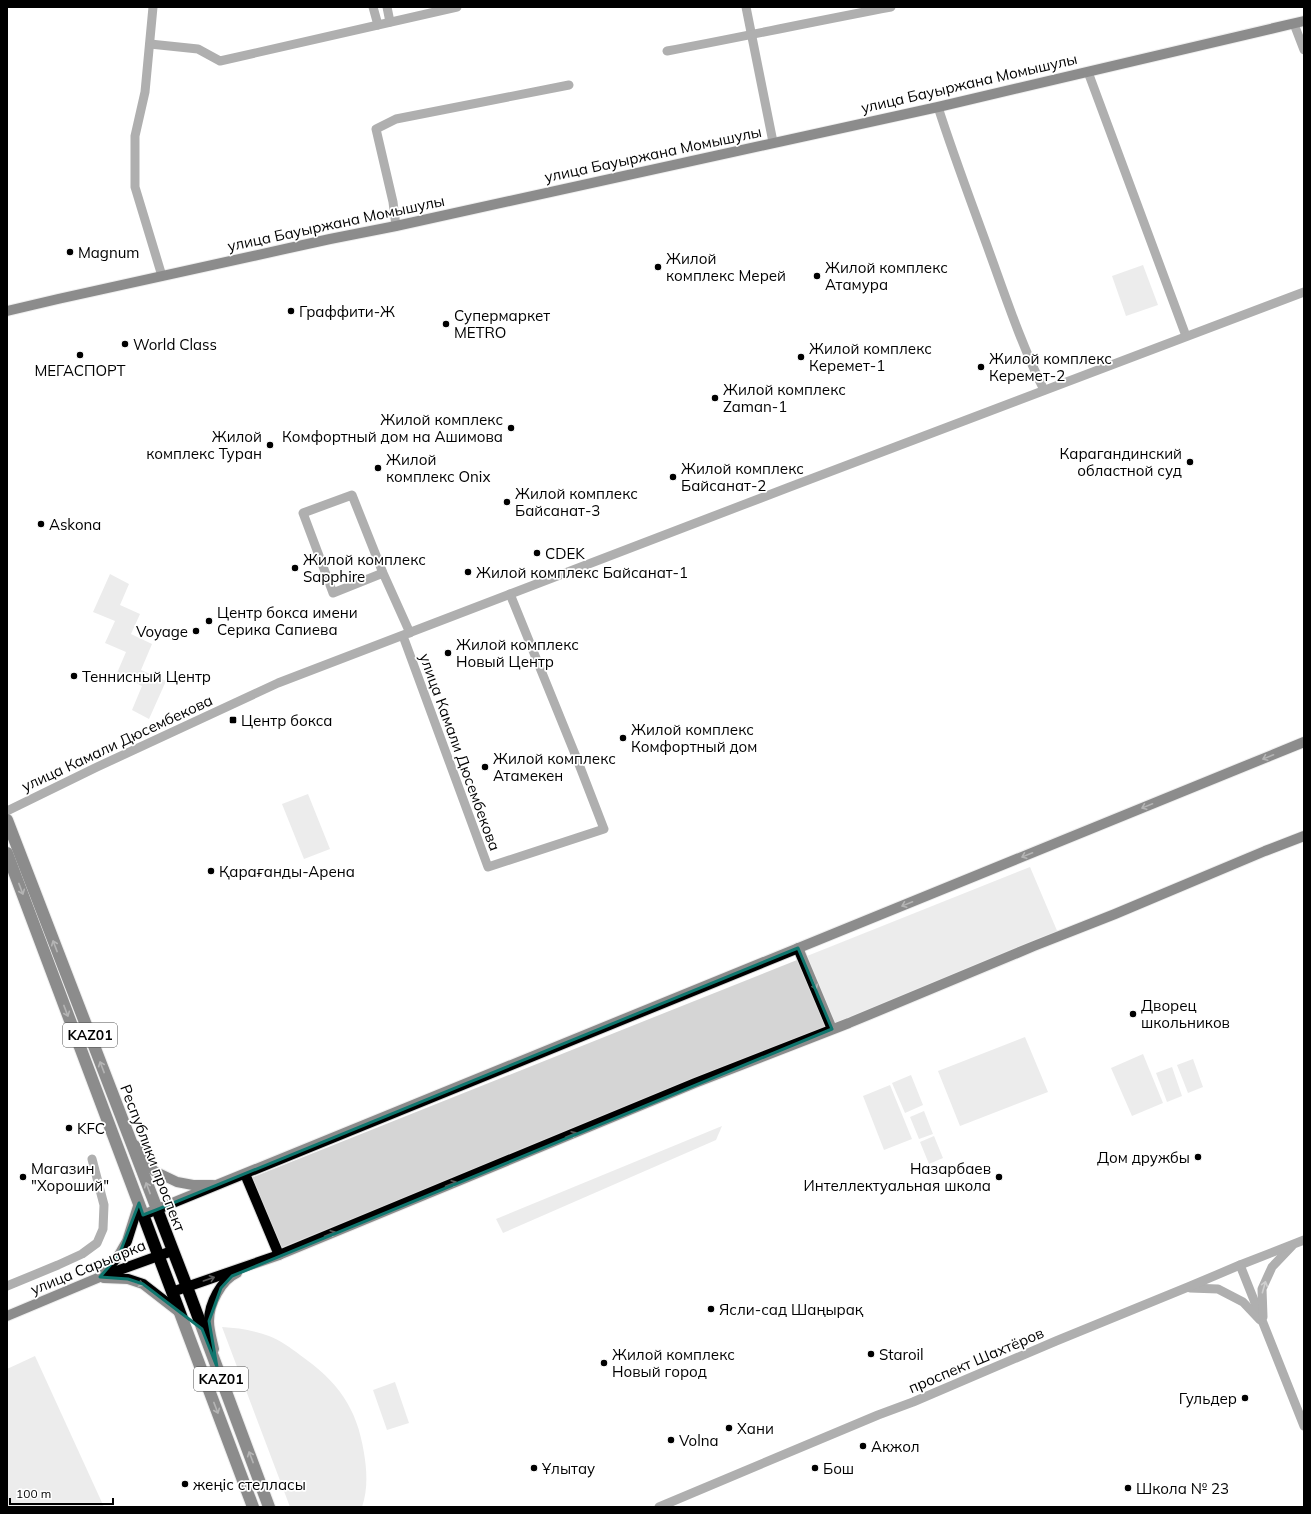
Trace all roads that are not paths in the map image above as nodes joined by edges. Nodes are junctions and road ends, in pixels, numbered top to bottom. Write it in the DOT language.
graph roads {
  1 [pos="153,7"];
  2 [pos="373,7"];
  3 [pos="387,7"];
  4 [pos="457,7"];
  5 [pos="746,7"];
  6 [pos="891,7"];
  7 [pos="1304,21"];
  8 [pos="390,22"];
  9 [pos="1294,24"];
  10 [pos="378,25"];
  11 [pos="751,35"];
  12 [pos="150,44"];
  13 [pos="1304,50"];
  14 [pos="667,51"];
  15 [pos="1088,72"];
  16 [pos="569,85"];
  17 [pos="938,107"];
  18 [pos="773,142"];
  19 [pos="396,226"];
  20 [pos="162,276"];
  21 [pos="1304,292"];
  22 [pos="7,311"];
  23 [pos="1186,336"];
  24 [pos="1044,390"];
  25 [pos="383,573"];
  26 [pos="510,594"];
  27 [pos="407,634"];
  28 [pos="1304,742"];
  29 [pos="7,811"];
  30 [pos="7,820"];
  31 [pos="1304,836"];
  32 [pos="7,853"];
  33 [pos="798,948"];
  34 [pos="832,1029"];
  35 [pos="128,1136"];
  36 [pos="92,1159"];
  37 [pos="245,1174"];
  38 [pos="217,1185"];
  39 [pos="139,1203"];
  40 [pos="156,1210"];
  41 [pos="143,1215"];
  42 [pos="1304,1240"];
  43 [pos="1294,1244"];
  44 [pos="172,1251"];
  45 [pos="279,1255"];
  46 [pos="158,1256"];
  47 [pos="269,1258"];
  48 [pos="1240,1264"];
  49 [pos="100,1277"];
  50 [pos="7,1286"];
  51 [pos="187,1287"];
  52 [pos="1188,1287"];
  53 [pos="172,1292"];
  54 [pos="179,1312"];
  55 [pos="7,1316"];
  56 [pos="1264,1326"];
  57 [pos="217,1367"];
  58 [pos="1304,1426"];
  59 [pos="253,1507"];
  60 [pos="270,1507"];
  61 [pos="659,1507"];
  1 -- 12 [label="street"];
  2 -- 10 [label="street"];
  3 -- 8 [label="street"];
  4 -- 8 [label="street"];
  5 -- 11 [label="street"];
  6 -- 11 [label="street"];
  7 -- 9 [label="main road, улица Бауыржана Момышулы"];
  8 -- 10 [label="street"];
  9 -- 13 [label="street"];
  9 -- 15 [label="main road, улица Бауыржана Момышулы"];
  10 -- 12 [label="street"];
  11 -- 14 [label="street"];
  11 -- 18 [label="street"];
  12 -- 20 [label="street"];
  15 -- 17 [label="main road, улица Бауыржана Момышулы"];
  15 -- 23 [label="street"];
  16 -- 19 [label="street"];
  17 -- 18 [label="main road, улица Бауыржана Момышулы"];
  17 -- 24 [label="street"];
  18 -- 19 [label="main road, улица Бауыржана Момышулы"];
  19 -- 20 [label="main road, улица Бауыржана Момышулы"];
  20 -- 22 [label="main road, улица Бауыржана Момышулы"];
  21 -- 23 [label="street, улица Камали Дюсембекова"];
  23 -- 24 [label="street, улица Камали Дюсембекова"];
  24 -- 26 [label="street, улица Камали Дюсембекова"];
  25 -- 25 [label="street"];
  25 -- 27 [label="street"];
  26 -- 27 [label="street, улица Камали Дюсембекова"];
  26 -- 27 [label="street, улица Камали Дюсембекова"];
  27 -- 29 [label="street, улица Камали Дюсембекова"];
  28 -- 33 [label="main road, one-way"];
  35 -- 30 [label="highway, Республики проспект / KАZ01, one-way"];
  31 -- 34 [label="main road"];
  32 -- 39 [label="highway, Республики проспект / KАZ01, one-way"];
  33 -- 34 [label="main road, one-way"];
  33 -- 37 [label="main road"];
  45 -- 34 [label="main road, one-way"];
  35 -- 38 [label="main road"];
  40 -- 35 [label="highway, Республики проспект / KАZ01, one-way"];
  36 -- 50 [label="street"];
  37 -- 38 [label="main road"];
  37 -- 45 [label="main road"];
  38 -- 40 [label="main road"];
  39 -- 41 [label="highway, Республики проспект / KАZ01"];
  39 -- 49 [label="main road"];
  40 -- 41 [label="main road"];
  40 -- 44 [label="highway, Республики проспект / KАZ01"];
  41 -- 46 [label="highway, Республики проспект / KАZ01"];
  42 -- 43 [label="street, проспект Шахтёров"];
  43 -- 48 [label="street, проспект Шахтёров"];
  56 -- 43 [label="street, one-way"];
  44 -- 46 [label="main road, улица Сарыарка"];
  44 -- 51 [label="highway, Республики проспект / KАZ01"];
  45 -- 47 [label="main road"];
  46 -- 49 [label="main road, улица Сарыарка"];
  46 -- 53 [label="highway, Республики проспект / KАZ01"];
  51 -- 47 [label="main road, one-way"];
  47 -- 57 [label="main road"];
  48 -- 52 [label="street, проспект Шахтёров"];
  48 -- 56 [label="street"];
  49 -- 54 [label="main road, one-way"];
  49 -- 55 [label="main road, улица Сарыарка"];
  51 -- 53 [label="main road"];
  51 -- 57 [label="highway, Республики проспект / KАZ01"];
  52 -- 56 [label="street"];
  52 -- 61 [label="street, проспект Шахтёров"];
  53 -- 54 [label="highway, Республики проспект / KАZ01"];
  54 -- 59 [label="highway, Республики проспект / KАZ01, one-way"];
  56 -- 58 [label="street"];
  60 -- 57 [label="highway, Республики проспект / KАZ01, one-way"];
}
